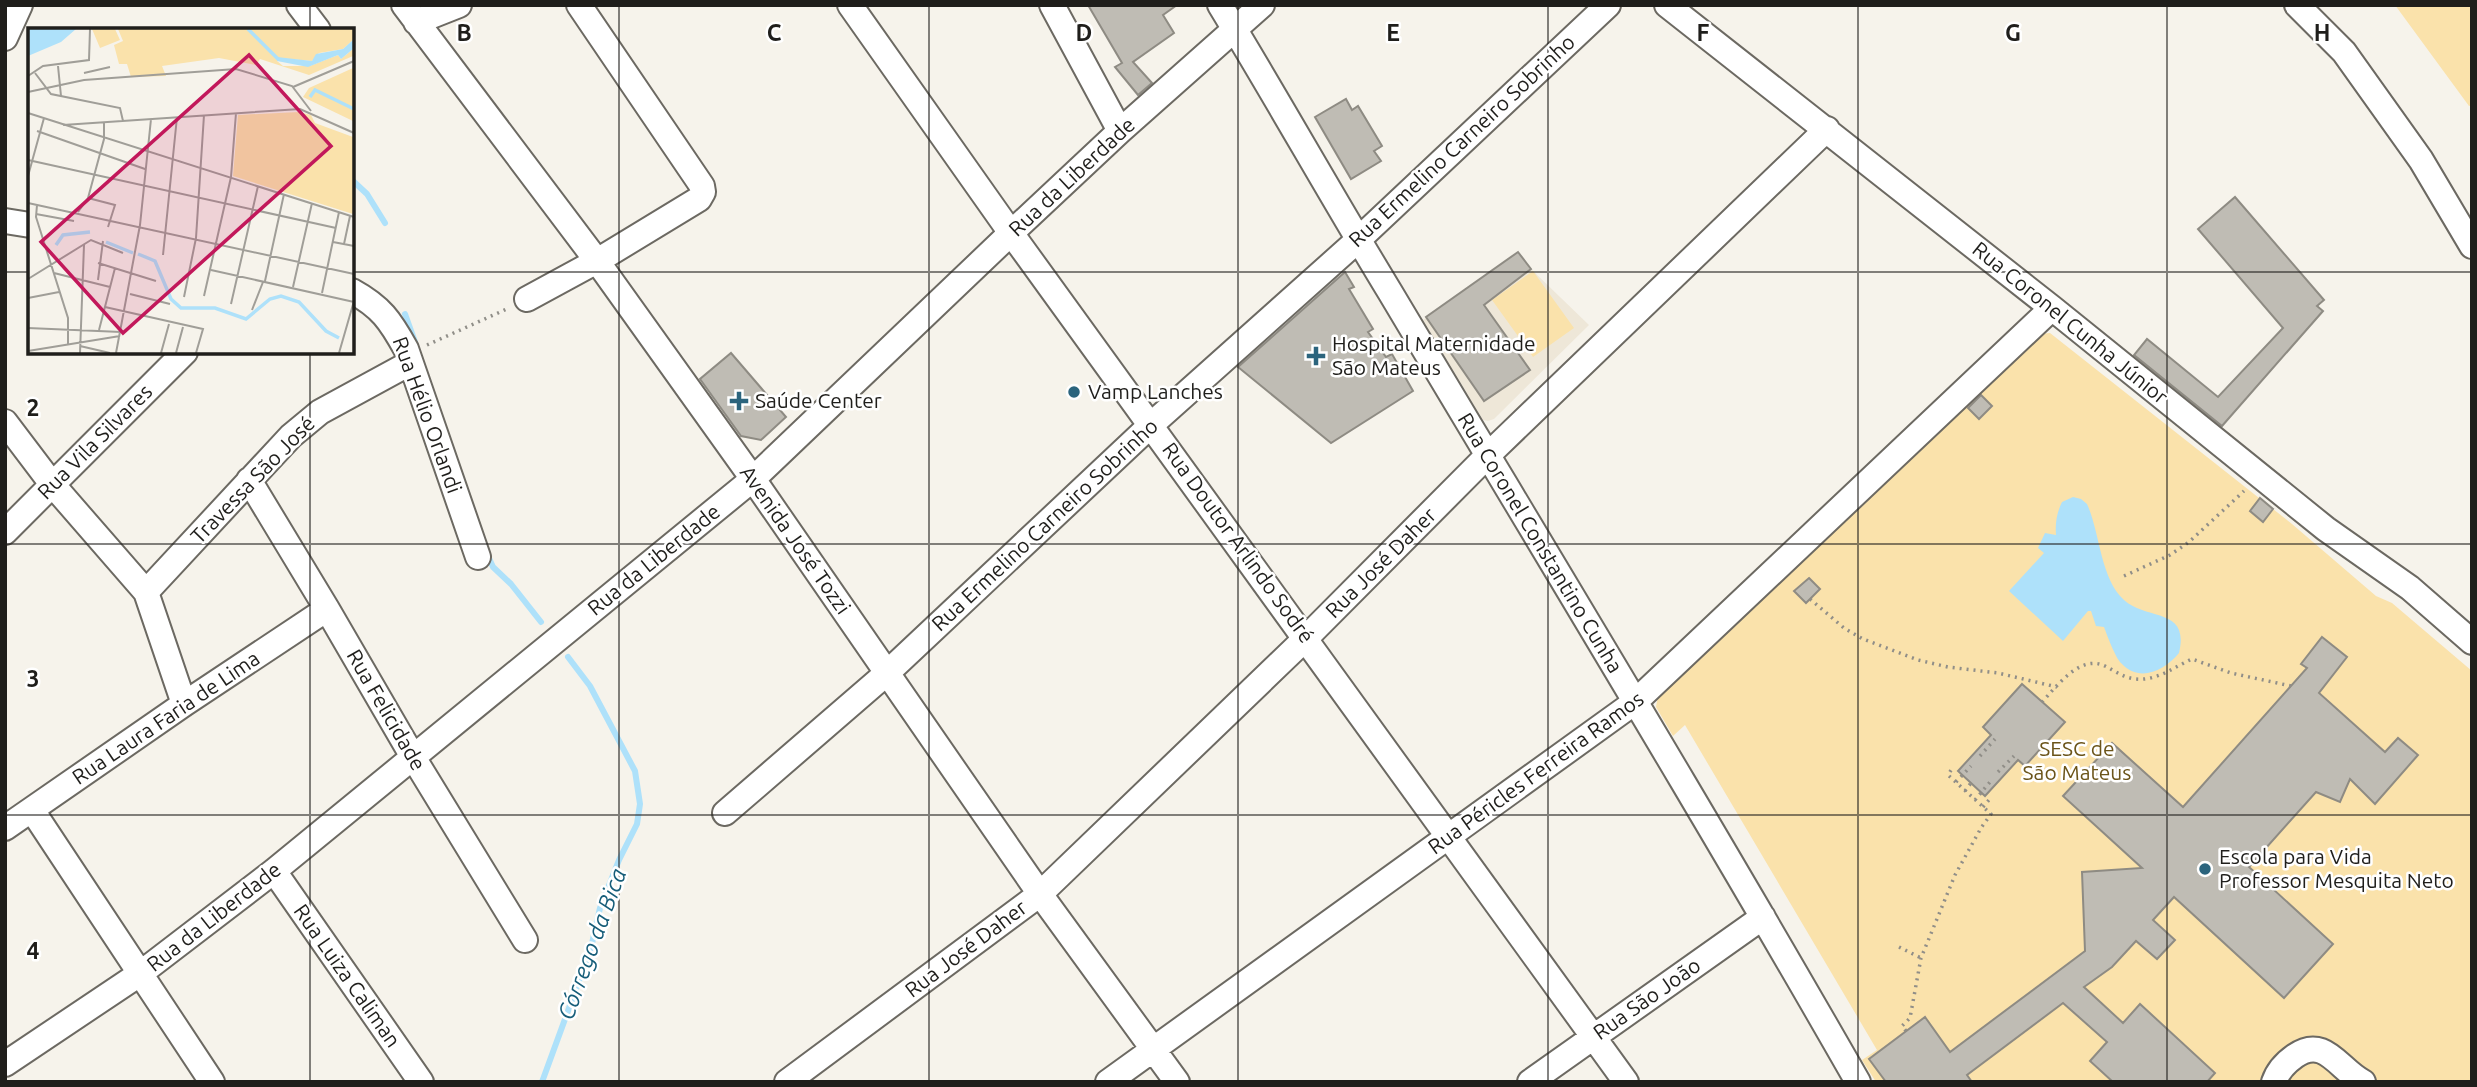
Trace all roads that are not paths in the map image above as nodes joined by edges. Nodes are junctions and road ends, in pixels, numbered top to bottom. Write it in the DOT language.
graph roads {
  1 [pos="20,5"];
  2 [pos="299,5"];
  3 [pos="459,5"];
  4 [pos="579,5"];
  5 [pos="849,5"];
  6 [pos="1052,5"];
  7 [pos="1220,5"];
  8 [pos="1262,5"];
  9 [pos="1608,5"];
  10 [pos="1667,5"];
  11 [pos="2297,5"];
  12 [pos="410,14"];
  13 [pos="316,28"];
  14 [pos="1235,29"];
  15 [pos="5,37"];
  16 [pos="1827,129"];
  17 [pos="1120,131"];
  18 [pos="5,220"];
  19 [pos="28,225"];
  20 [pos="1011,233"];
  21 [pos="1358,240"];
  22 [pos="2472,246"];
  23 [pos="597,261"];
  24 [pos="354,292"];
  25 [pos="527,299"];
  26 [pos="2052,307"];
  27 [pos="183,354"];
  28 [pos="410,363"];
  29 [pos="5,422"];
  30 [pos="1152,424"];
  31 [pos="1488,455"];
  32 [pos="753,479"];
  33 [pos="248,480"];
  34 [pos="52,484"];
  35 [pos="5,532"];
  36 [pos="478,557"];
  37 [pos="146,592"];
  38 [pos="327,609"];
  39 [pos="1306,638"];
  40 [pos="2472,642"];
  41 [pos="887,673"];
  42 [pos="1635,702"];
  43 [pos="184,704"];
  44 [pos="413,757"];
  45 [pos="32,810"];
  46 [pos="725,813"];
  47 [pos="5,828"];
  48 [pos="1451,836"];
  49 [pos="274,871"];
  50 [pos="1040,894"];
  51 [pos="1763,917"];
  52 [pos="525,940"];
  53 [pos="141,973"];
  54 [pos="1594,1037"];
  55 [pos="1155,1049"];
  56 [pos="5,1065"];
  57 [pos="212,1082"];
  58 [pos="421,1082"];
  59 [pos="787,1082"];
  60 [pos="1108,1082"];
  61 [pos="1177,1082"];
  62 [pos="1530,1082"];
  63 [pos="1626,1082"];
  64 [pos="1858,1082"];
  65 [pos="2274,1082"];
  66 [pos="2363,1082"];
  1 -- 15 [label="street"];
  2 -- 13 [label="street"];
  3 -- 12 [label="street"];
  4 -- 23 [label="street"];
  5 -- 20 [label="street, Rua Doutor Arlindo Sodré"];
  6 -- 17 [label="street"];
  7 -- 14 [label="street, Rua Coronel Constantino Cunha"];
  8 -- 14 [label="street, Rua da Liberdade"];
  9 -- 21 [label="street, Rua Ermelino Carneiro Sobrinho"];
  10 -- 16 [label="street, Rua Coronel Cunha Júnior"];
  11 -- 22 [label="street"];
  12 -- 23 [label="street, Avenida José Tozzi"];
  14 -- 17 [label="street, Rua da Liberdade"];
  14 -- 21 [label="street, Rua Coronel Constantino Cunha"];
  16 -- 26 [label="street, Rua Coronel Cunha Júnior"];
  16 -- 31 [label="street, Rua José Daher"];
  17 -- 20 [label="street, Rua da Liberdade"];
  18 -- 19 [label="street"];
  20 -- 30 [label="street, Rua Doutor Arlindo Sodré"];
  20 -- 32 [label="street, Rua da Liberdade"];
  21 -- 30 [label="street, Rua Ermelino Carneiro Sobrinho"];
  21 -- 31 [label="street, Rua Coronel Constantino Cunha"];
  23 -- 25 [label="street"];
  23 -- 32 [label="street, Avenida José Tozzi"];
  24 -- 28 [label="street, Rua Hélio Orlandi"];
  26 -- 40 [label="street, Rua Coronel Cunha Júnior"];
  26 -- 42 [label="street, Rua Péricles Ferreira Ramos"];
  27 -- 34 [label="street, Rua Vila Silvares"];
  28 -- 33 [label="street, Travessa São José"];
  28 -- 36 [label="street, Rua Hélio Orlandi"];
  29 -- 34 [label="street"];
  30 -- 39 [label="street, Rua Doutor Arlindo Sodré"];
  30 -- 41 [label="street, Rua Ermelino Carneiro Sobrinho"];
  31 -- 39 [label="street, Rua José Daher"];
  31 -- 42 [label="street, Rua Coronel Constantino Cunha"];
  32 -- 41 [label="street, Avenida José Tozzi"];
  32 -- 44 [label="street, Rua da Liberdade"];
  33 -- 37 [label="street, Travessa São José"];
  33 -- 38 [label="street, Rua Felicidade"];
  34 -- 35 [label="street, Rua Vila Silvares"];
  34 -- 37 [label="street"];
  37 -- 43 [label="street"];
  38 -- 43 [label="street, Rua Laura Faria de Lima"];
  38 -- 44 [label="street, Rua Felicidade"];
  39 -- 48 [label="street, Rua Doutor Arlindo Sodré"];
  39 -- 50 [label="street, Rua José Daher"];
  41 -- 46 [label="street, Rua Ermelino Carneiro Sobrinho"];
  41 -- 50 [label="street, Avenida José Tozzi"];
  42 -- 48 [label="street, Rua Péricles Ferreira Ramos"];
  42 -- 51 [label="street, Rua Coronel Constantino Cunha"];
  43 -- 45 [label="street, Rua Laura Faria de Lima"];
  44 -- 49 [label="street, Rua da Liberdade"];
  44 -- 52 [label="street, Rua Felicidade"];
  45 -- 47 [label="street, Rua Laura Faria de Lima"];
  45 -- 53 [label="street"];
  48 -- 54 [label="street, Rua Doutor Arlindo Sodré"];
  48 -- 55 [label="street, Rua Péricles Ferreira Ramos"];
  49 -- 53 [label="street, Rua da Liberdade"];
  49 -- 58 [label="street, Rua Luiza Caliman"];
  50 -- 55 [label="street, Avenida José Tozzi"];
  50 -- 59 [label="street, Rua José Daher"];
  51 -- 54 [label="street, Rua São João"];
  51 -- 64 [label="street, Rua Coronel Constantino Cunha"];
  53 -- 56 [label="street, Rua da Liberdade"];
  53 -- 57 [label="street"];
  54 -- 62 [label="street, Rua São João"];
  54 -- 63 [label="street, Rua Doutor Arlindo Sodré"];
  55 -- 60 [label="street, Rua Péricles Ferreira Ramos"];
  55 -- 61 [label="street, Avenida José Tozzi"];
  65 -- 66 [label="street"];
}
